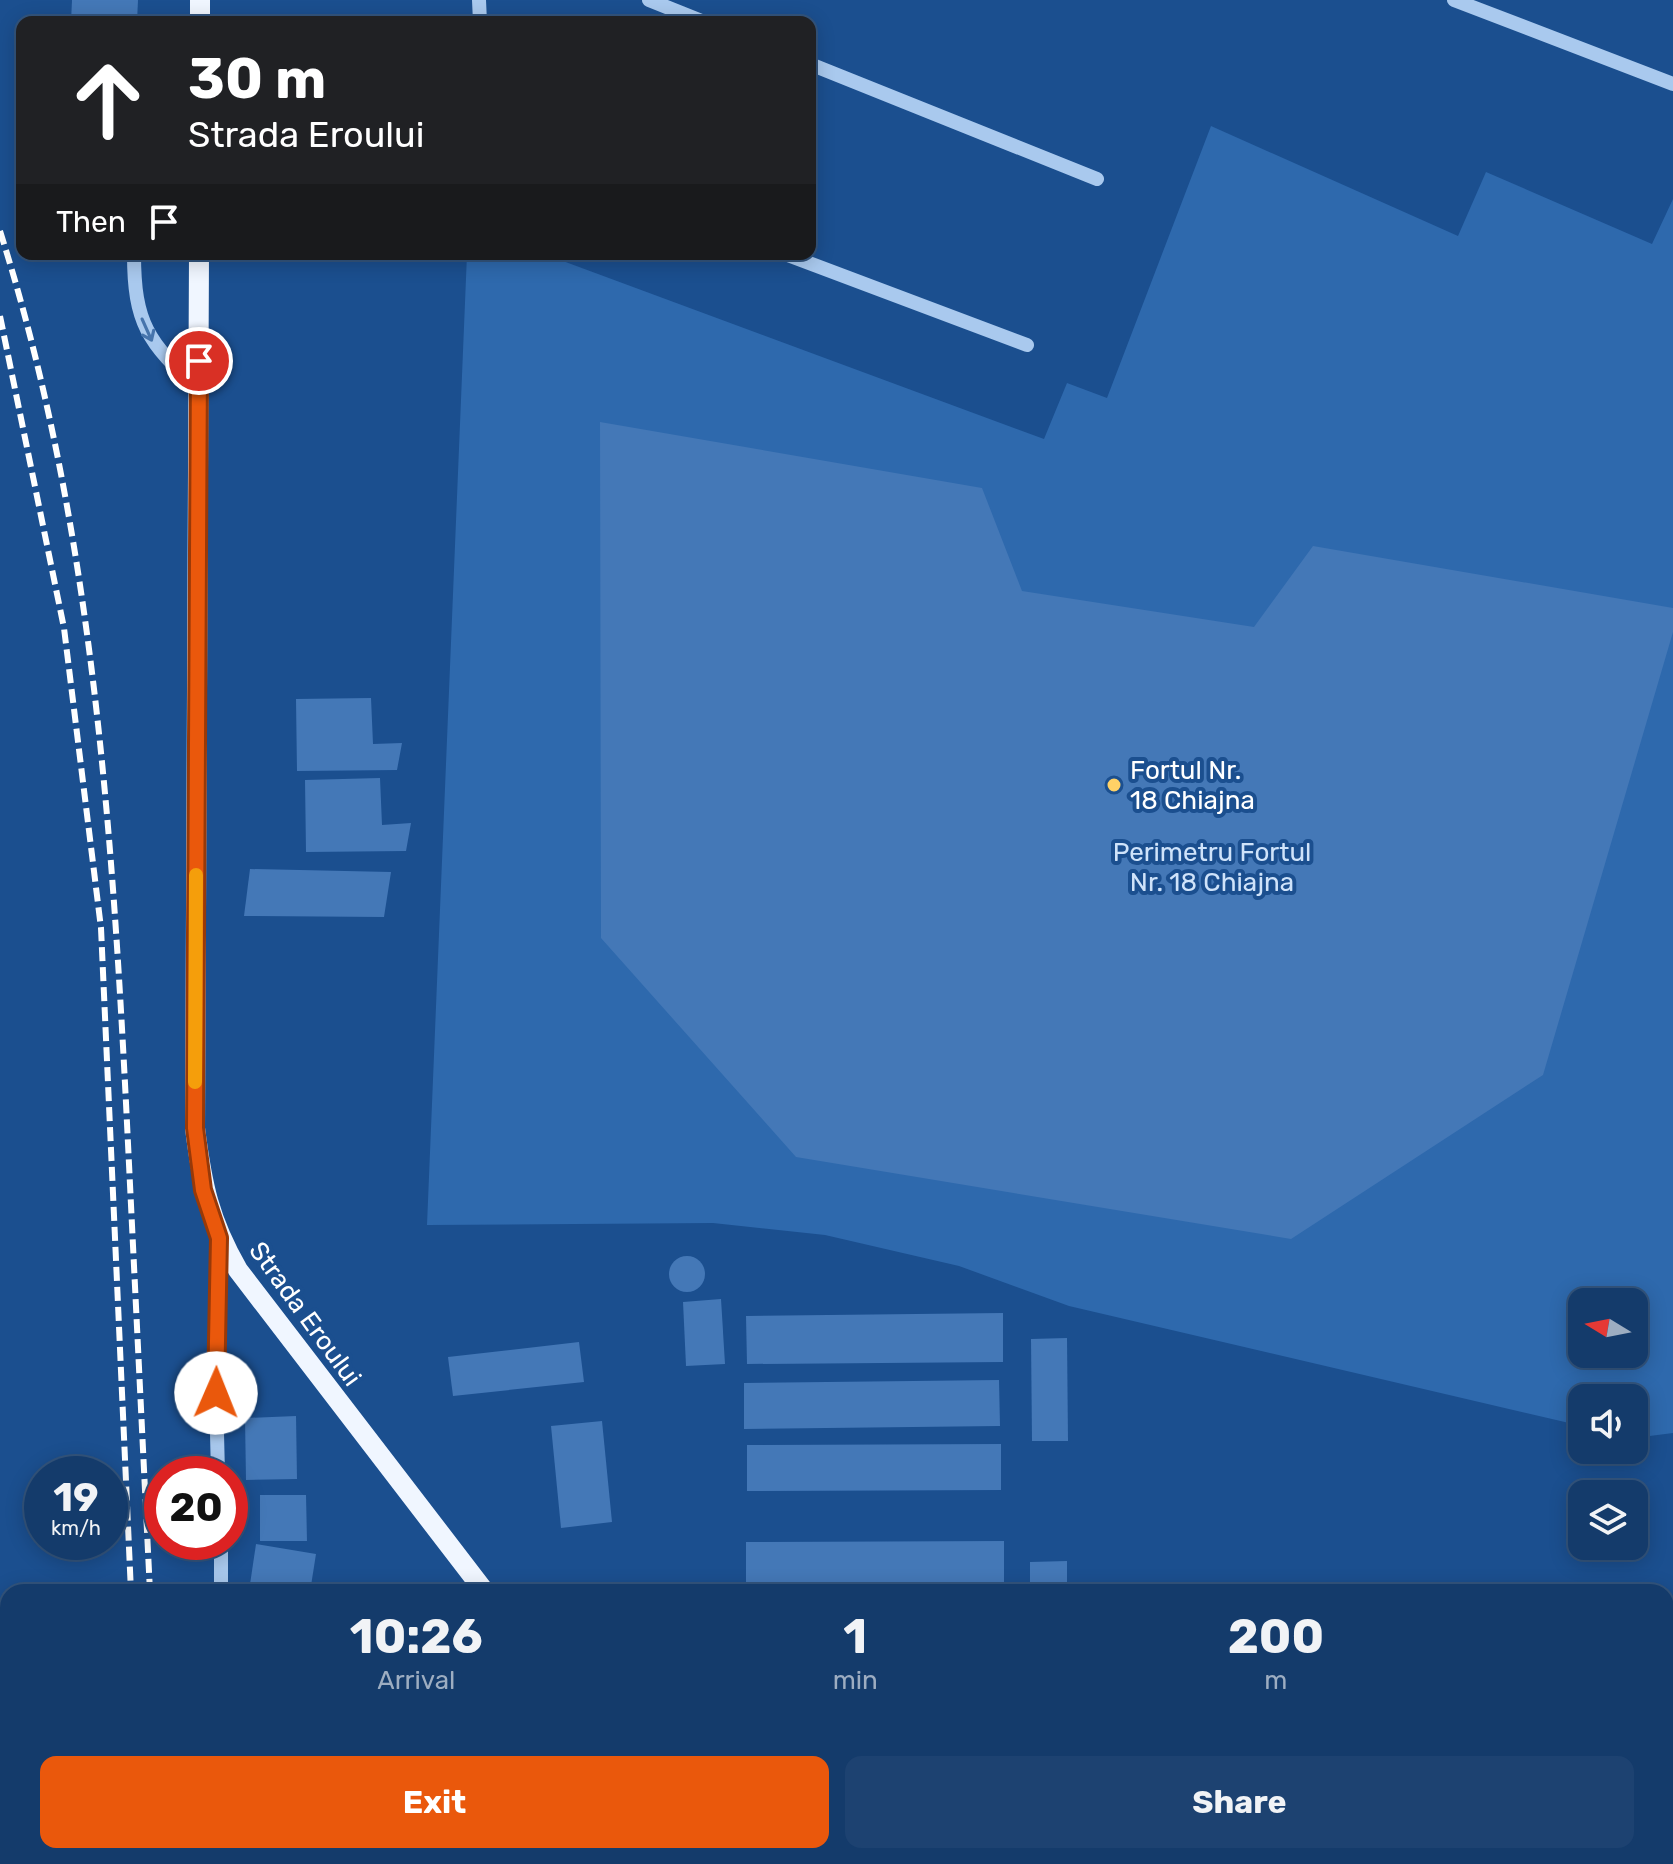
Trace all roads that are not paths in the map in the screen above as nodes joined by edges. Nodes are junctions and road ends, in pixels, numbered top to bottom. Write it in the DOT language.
graph roads {
  1 [pos="649,0"];
  2 [pos="1454,0"];
  3 [pos="689,16"];
  4 [pos="816,66"];
  5 [pos="1673,84"];
  6 [pos="1097,179"];
  7 [pos="134,260"];
  8 [pos="199,260"];
  9 [pos="801,260"];
  10 [pos="1027,345"];
  11 [pos="198,388"];
  12 [pos="219,1238"];
  13 [pos="218,1456"];
  14 [pos="221,1560"];
  15 [pos="221,1584"];
  16 [pos="479,1584"];
  1 -- 3 [label="lane"];
  2 -- 5 [label="lane"];
  4 -- 6 [label="lane"];
  7 -- 11 [label="lane, one-way"];
  8 -- 11 [label="main road, Strada Eroului"];
  9 -- 10 [label="lane"];
  11 -- 12 [label="main road, Strada Eroului"];
  12 -- 13 [label="lane"];
  12 -- 16 [label="main road, Strada Eroului"];
  14 -- 15 [label="lane"];
}
